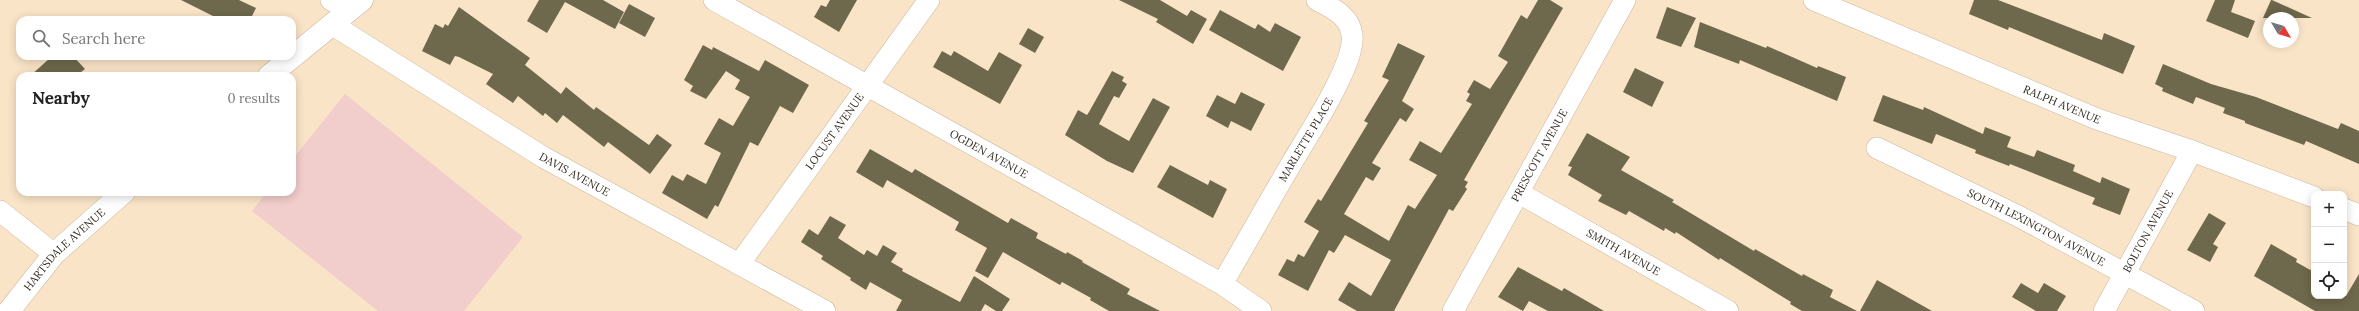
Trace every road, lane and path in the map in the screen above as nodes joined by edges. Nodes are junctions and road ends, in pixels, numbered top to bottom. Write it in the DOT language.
graph roads {
  1 [pos="714,0"];
  2 [pos="929,0"];
  3 [pos="1318,0"];
  4 [pos="1625,0"];
  5 [pos="1814,0"];
  6 [pos="348,3"];
  7 [pos="333,25"];
  8 [pos="296,54"];
  9 [pos="289,60"];
  10 [pos="274,72"];
  11 [pos="866,86"];
  12 [pos="1877,148"];
  13 [pos="2192,151"];
  14 [pos="1519,193"];
  15 [pos="119,196"];
  16 [pos="2311,196"];
  17 [pos="2347,210"];
  18 [pos="0,211"];
  19 [pos="2359,215"];
  20 [pos="54,254"];
  21 [pos="740,263"];
  22 [pos="2125,274"];
  23 [pos="1222,284"];
  24 [pos="8,311"];
  25 [pos="825,311"];
  26 [pos="1261,311"];
  27 [pos="1453,311"];
  28 [pos="1728,311"];
  29 [pos="2104,311"];
  30 [pos="2194,311"];
  1 -- 11 [label="street, OGDEN AVENUE"];
  2 -- 11 [label="street, LOCUST AVENUE"];
  3 -- 23 [label="street, MARLETTE PLACE"];
  4 -- 14 [label="street, PRESCOTT AVENUE"];
  5 -- 13 [label="street, RALPH AVENUE"];
  6 -- 7 [label="street"];
  7 -- 8 [label="street"];
  7 -- 21 [label="street, DAVIS AVENUE"];
  9 -- 10 [label="street"];
  11 -- 21 [label="street, LOCUST AVENUE"];
  11 -- 23 [label="street, OGDEN AVENUE"];
  12 -- 22 [label="street, SOUTH LEXINGTON AVENUE"];
  13 -- 16 [label="street, RALPH AVENUE"];
  13 -- 22 [label="street, BOLTON AVENUE"];
  14 -- 27 [label="street, PRESCOTT AVENUE"];
  14 -- 28 [label="street, SMITH AVENUE"];
  15 -- 20 [label="street, HARTSDALE AVENUE"];
  17 -- 19 [label="street"];
  18 -- 20 [label="street"];
  20 -- 24 [label="street, HARTSDALE AVENUE"];
  21 -- 25 [label="street, DAVIS AVENUE"];
  22 -- 29 [label="street, BOLTON AVENUE"];
  22 -- 30 [label="street, SOUTH LEXINGTON AVENUE"];
  23 -- 26 [label="street, OGDEN AVENUE"];
}
